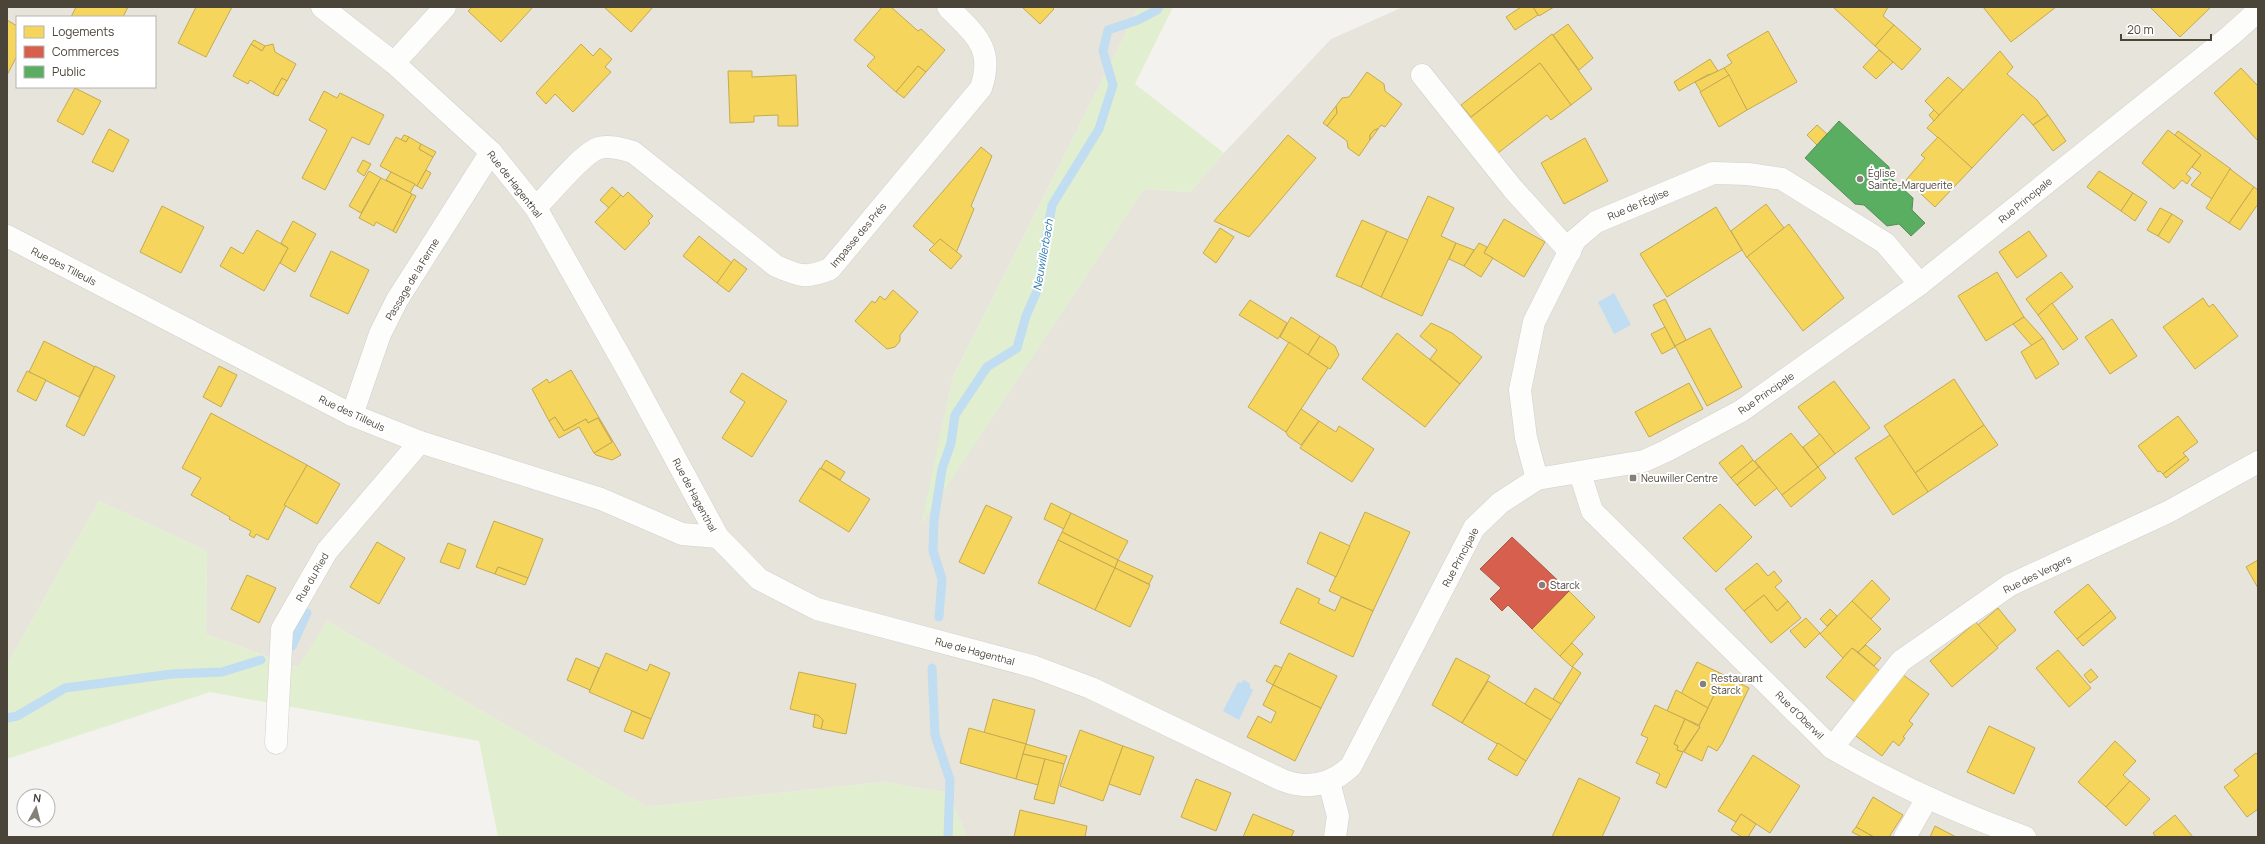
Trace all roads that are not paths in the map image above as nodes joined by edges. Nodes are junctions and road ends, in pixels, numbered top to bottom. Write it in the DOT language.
graph roads {
  1 [pos="322,7"];
  2 [pos="445,7"];
  3 [pos="948,7"];
  4 [pos="2258,11"];
  5 [pos="394,63"];
  6 [pos="1422,75"];
  7 [pos="491,152"];
  8 [pos="536,208"];
  9 [pos="7,236"];
  10 [pos="1570,252"];
  11 [pos="1920,284"];
  12 [pos="352,415"];
  13 [pos="420,442"];
  14 [pos="2258,462"];
  15 [pos="1580,473"];
  16 [pos="1538,479"];
  17 [pos="718,537"];
  18 [pos="276,743"];
  19 [pos="1832,748"];
  20 [pos="1329,782"];
  21 [pos="1926,798"];
  22 [pos="1335,837"];
  23 [pos="1905,837"];
  24 [pos="2025,837"];
  1 -- 5 [label="street, Rue de Hagenthal"];
  2 -- 5 [label="street"];
  3 -- 8 [label="street, Impasse des Prés"];
  4 -- 11 [label="street, Rue Principale"];
  5 -- 7 [label="street, Rue de Hagenthal"];
  6 -- 10 [label="street"];
  7 -- 8 [label="street, Rue de Hagenthal"];
  7 -- 12 [label="street, Passage de la Ferme"];
  8 -- 17 [label="street, Rue de Hagenthal"];
  9 -- 12 [label="street, Rue des Tilleuls"];
  10 -- 11 [label="street, Rue de l'Église"];
  10 -- 16 [label="street, Rue de l'Église"];
  11 -- 15 [label="street, Rue Principale"];
  12 -- 13 [label="street, Rue des Tilleuls"];
  13 -- 17 [label="street, Rue des Tilleuls"];
  13 -- 18 [label="street, Rue du Ried"];
  14 -- 19 [label="street, Rue des Vergers"];
  15 -- 16 [label="street, Rue Principale"];
  15 -- 19 [label="street, Rue d'Oberwil"];
  16 -- 20 [label="street, Rue Principale"];
  17 -- 20 [label="street, Rue de Hagenthal"];
  19 -- 21 [label="street, Rue d'Oberwil"];
  20 -- 22 [label="street"];
  21 -- 23 [label="street"];
  21 -- 24 [label="street, Rue d'Oberwil"];
}
